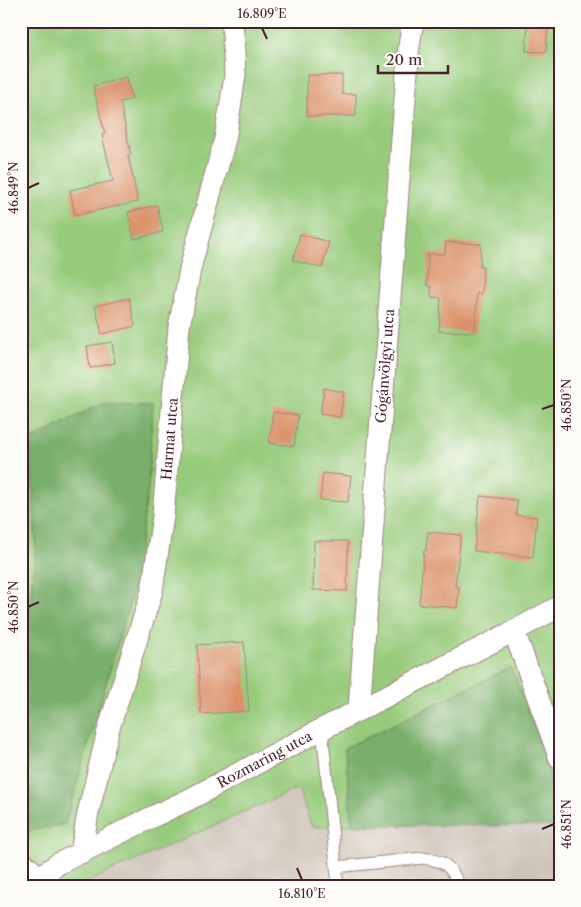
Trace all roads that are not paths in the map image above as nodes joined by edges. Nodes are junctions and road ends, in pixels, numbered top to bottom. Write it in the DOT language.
graph roads {
  1 [pos="230,21"];
  2 [pos="413,21"];
  3 [pos="560,606"];
  4 [pos="514,631"];
  5 [pos="359,710"];
  6 [pos="322,729"];
  7 [pos="560,759"];
  8 [pos="81,853"];
  9 [pos="21,861"];
  10 [pos="336,867"];
  11 [pos="36,882"];
  12 [pos="338,886"];
  13 [pos="459,886"];
  1 -- 8 [label="street, Harmat utca"];
  2 -- 5 [label="street, Gógánvölgyi utca"];
  3 -- 4 [label="street, Rozmaring utca"];
  4 -- 5 [label="street, Rozmaring utca"];
  4 -- 7 [label="street"];
  5 -- 6 [label="street, Rozmaring utca"];
  6 -- 8 [label="street, Rozmaring utca"];
  6 -- 10 [label="lane"];
  8 -- 11 [label="street, Rozmaring utca"];
  9 -- 11 [label="street, Rozmaring utca"];
  10 -- 12 [label="lane"];
  10 -- 13 [label="lane"];
}
